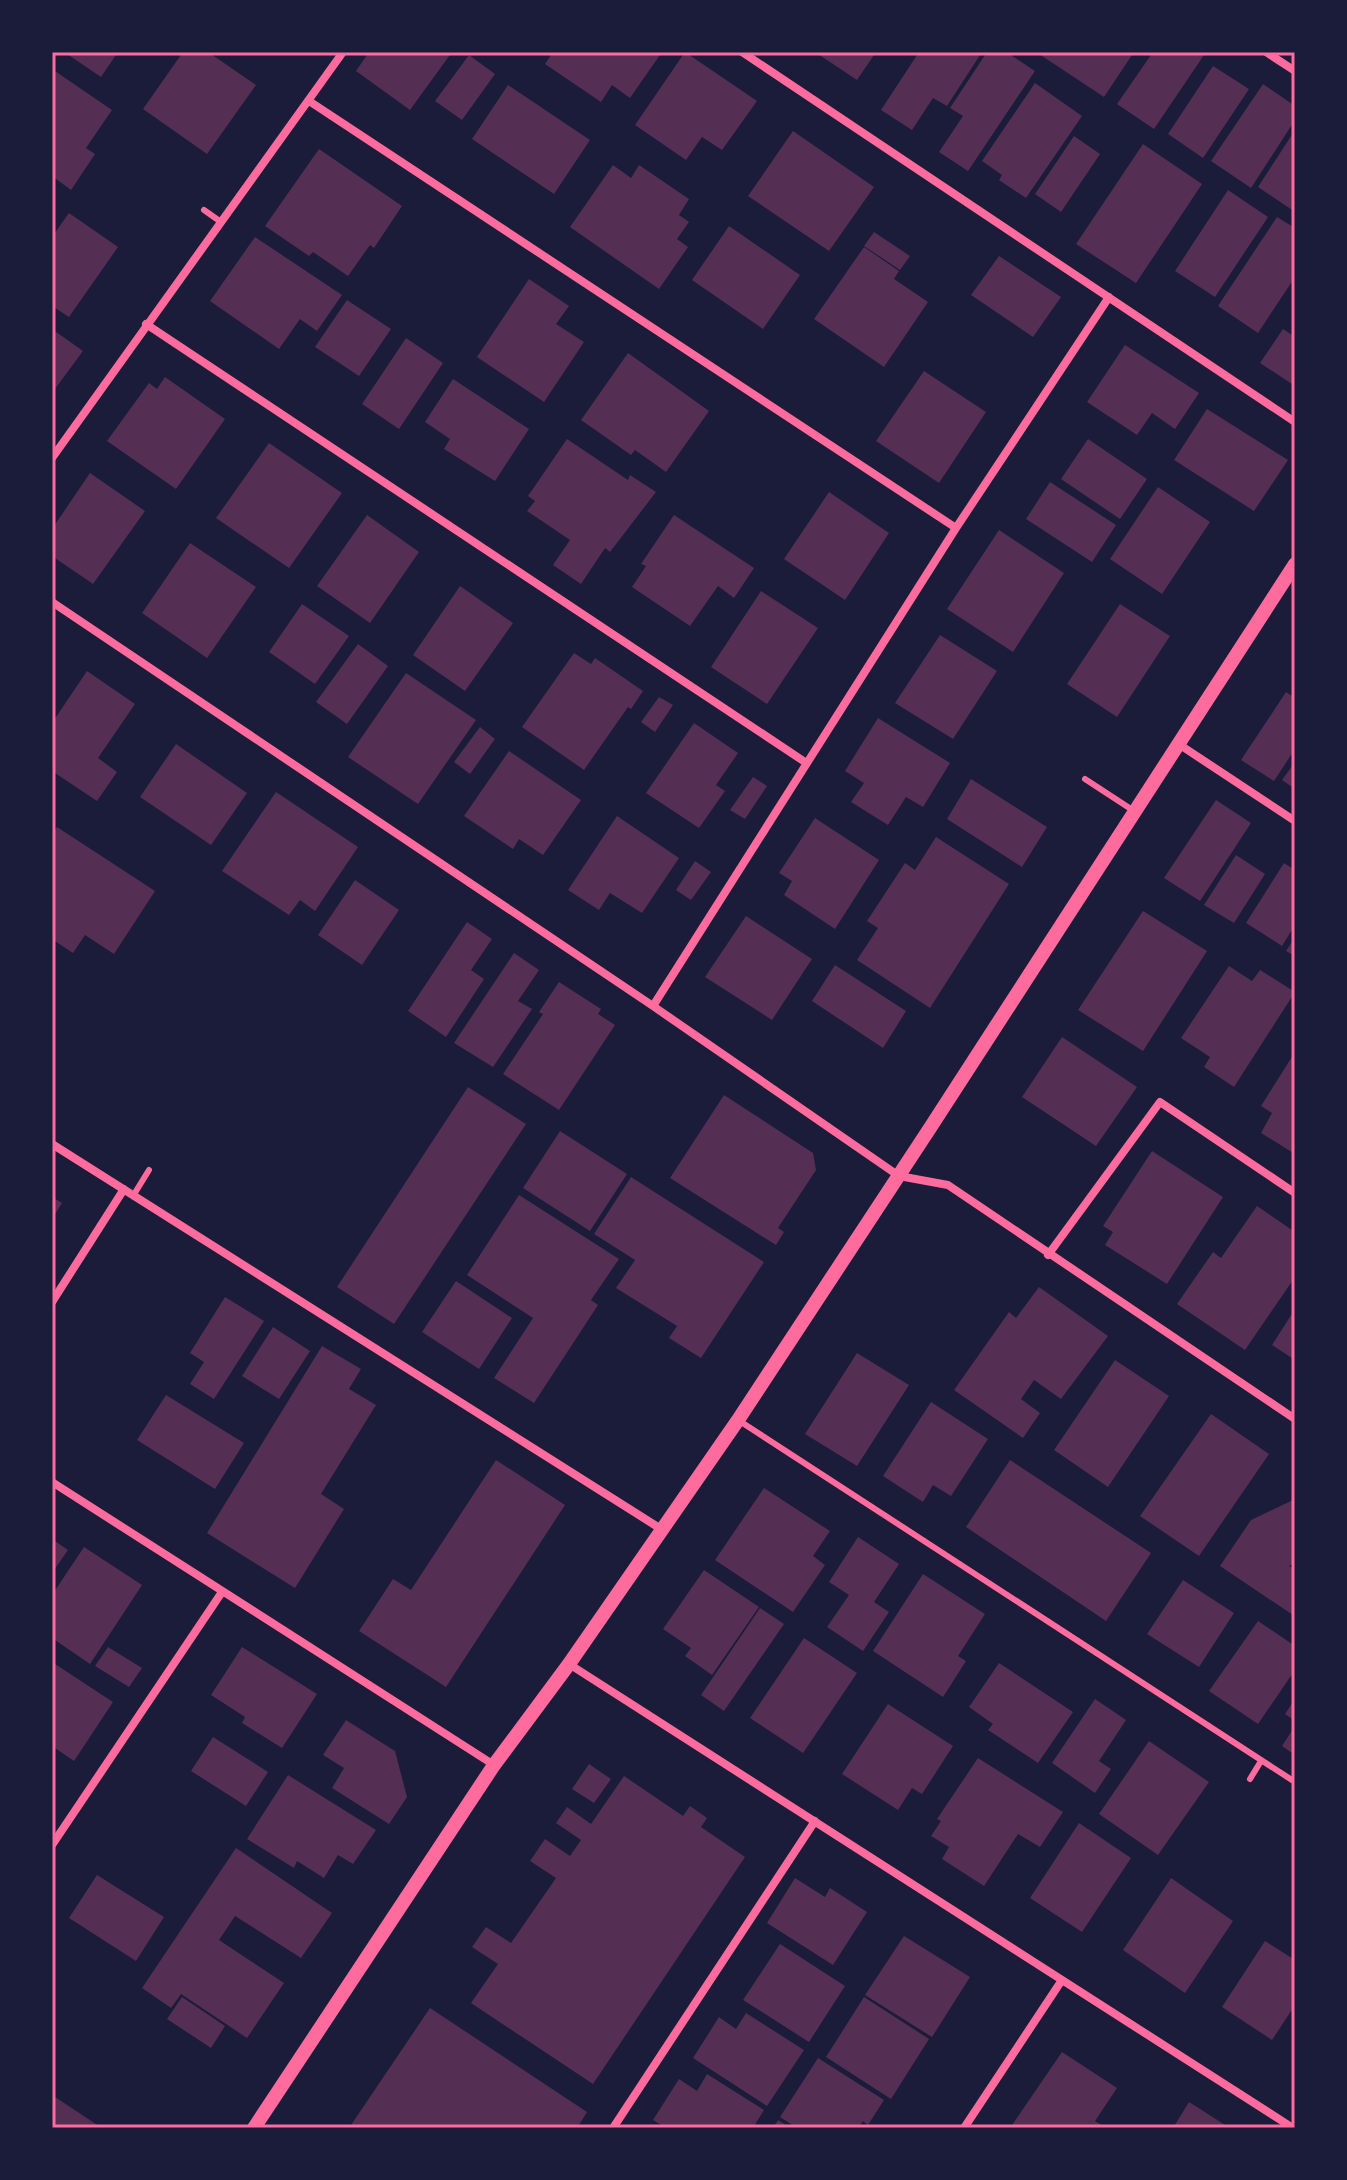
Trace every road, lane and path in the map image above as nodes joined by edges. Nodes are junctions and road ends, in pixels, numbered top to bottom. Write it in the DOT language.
graph roads {
  1 [pos="343,52"];
  2 [pos="742,52"];
  3 [pos="1266,52"];
  4 [pos="1295,71"];
  5 [pos="309,101"];
  6 [pos="204,210"];
  7 [pos="221,222"];
  8 [pos="1109,297"];
  9 [pos="146,324"];
  10 [pos="1295,422"];
  11 [pos="52,458"];
  12 [pos="956,528"];
  13 [pos="1295,564"];
  14 [pos="52,602"];
  15 [pos="1177,743"];
  16 [pos="805,762"];
  17 [pos="1085,779"];
  18 [pos="1134,811"];
  19 [pos="1295,821"];
  20 [pos="653,1006"];
  21 [pos="52,1144"];
  22 [pos="149,1170"];
  23 [pos="899,1176"];
  24 [pos="124,1189"];
  25 [pos="1295,1193"];
  26 [pos="133,1196"];
  27 [pos="1048,1255"];
  28 [pos="52,1302"];
  29 [pos="1295,1419"];
  30 [pos="738,1420"];
  31 [pos="52,1482"];
  32 [pos="661,1529"];
  33 [pos="222,1592"];
  34 [pos="569,1664"];
  35 [pos="1261,1761"];
  36 [pos="494,1765"];
  37 [pos="1250,1779"];
  38 [pos="1295,1782"];
  39 [pos="815,1821"];
  40 [pos="52,1845"];
  41 [pos="1062,1980"];
  42 [pos="254,2128"];
  43 [pos="613,2128"];
  44 [pos="964,2128"];
  45 [pos="1293,2128"];
  1 -- 5 [label="street"];
  2 -- 8 [label="street"];
  3 -- 4 [label="street"];
  5 -- 7 [label="street"];
  5 -- 12 [label="street"];
  6 -- 7 [label="lane"];
  7 -- 9 [label="street"];
  8 -- 10 [label="street"];
  8 -- 12 [label="street"];
  9 -- 11 [label="street"];
  9 -- 16 [label="street"];
  12 -- 16 [label="street"];
  13 -- 15 [label="street"];
  14 -- 20 [label="street"];
  15 -- 18 [label="street"];
  15 -- 19 [label="street"];
  16 -- 20 [label="street"];
  17 -- 18 [label="lane"];
  18 -- 23 [label="street"];
  20 -- 23 [label="street"];
  21 -- 24 [label="street"];
  22 -- 26 [label="lane"];
  23 -- 27 [label="street"];
  23 -- 30 [label="street"];
  24 -- 26 [label="street"];
  24 -- 28 [label="street"];
  25 -- 27 [label="street"];
  26 -- 32 [label="street"];
  27 -- 29 [label="street"];
  30 -- 32 [label="street"];
  30 -- 35 [label="lane"];
  31 -- 33 [label="street"];
  32 -- 34 [label="street"];
  33 -- 36 [label="street"];
  33 -- 40 [label="street"];
  34 -- 36 [label="street"];
  34 -- 39 [label="street"];
  35 -- 37 [label="lane"];
  35 -- 38 [label="lane"];
  36 -- 42 [label="street"];
  39 -- 41 [label="street"];
  39 -- 43 [label="street"];
  41 -- 44 [label="street"];
  41 -- 45 [label="street"];
}
